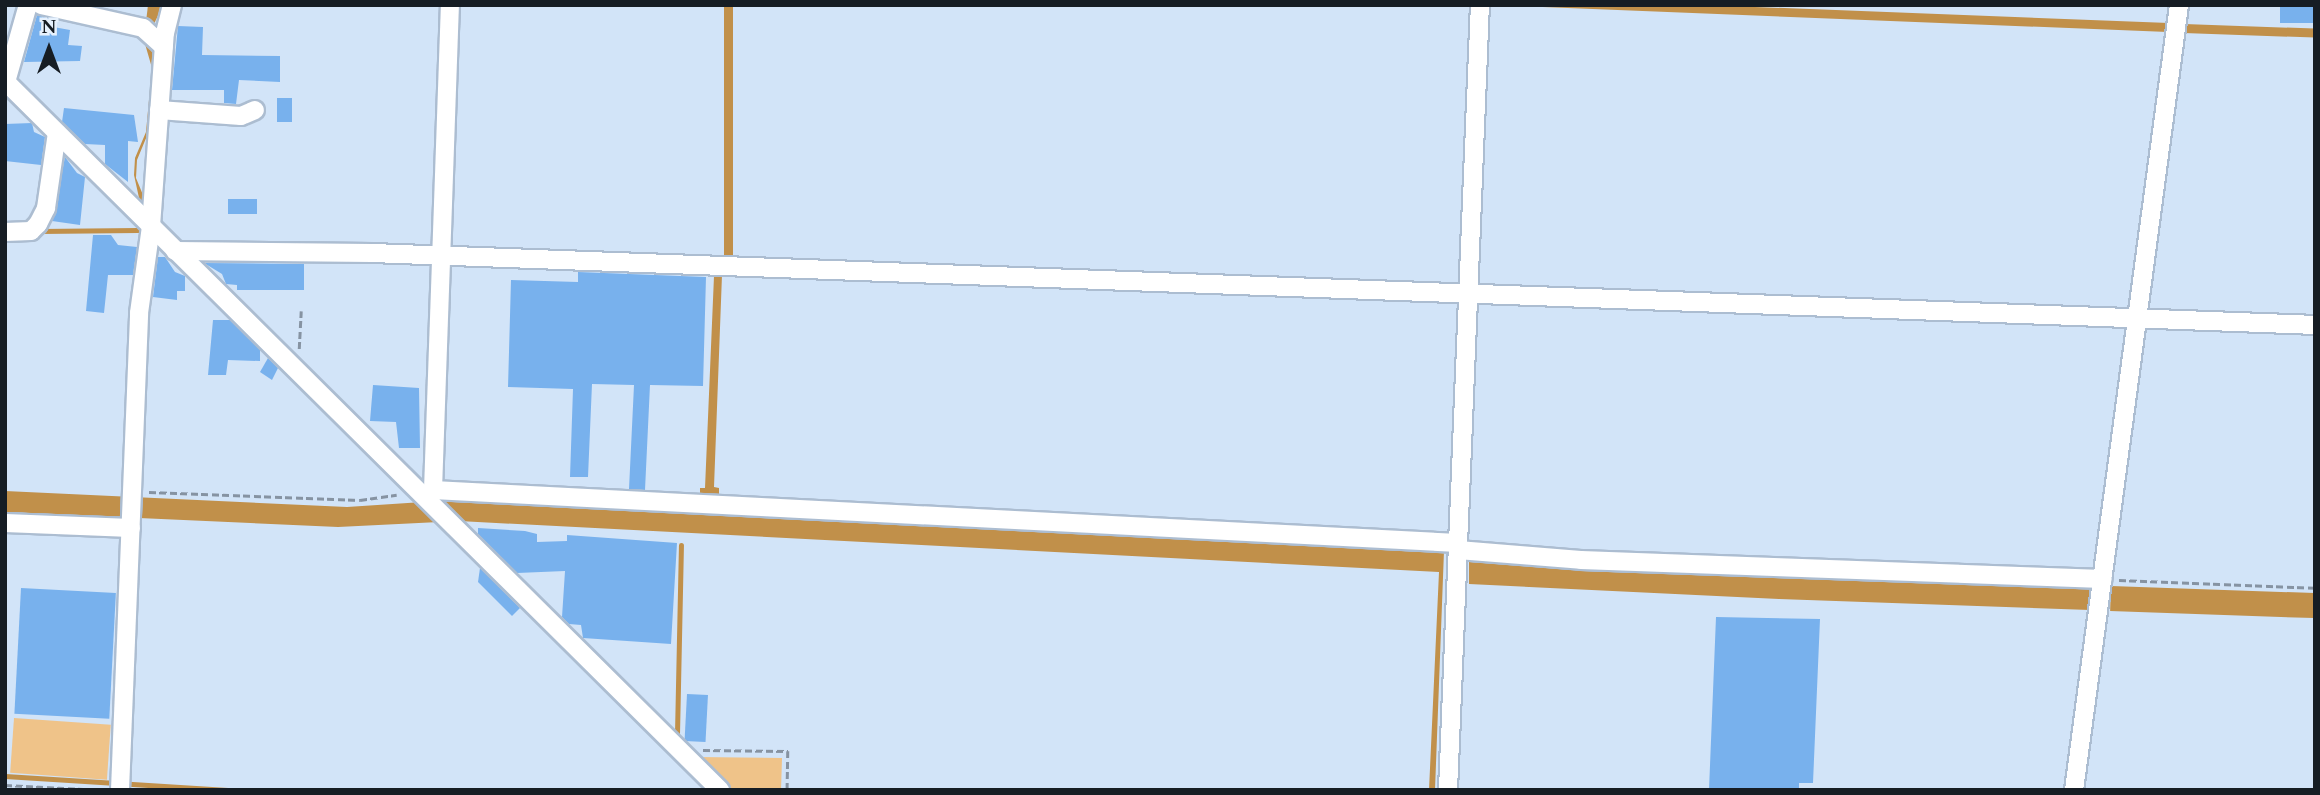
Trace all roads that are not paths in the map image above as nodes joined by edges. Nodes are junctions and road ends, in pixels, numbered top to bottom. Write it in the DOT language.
graph roads {
  1 [pos="28,5"];
  2 [pos="41,5"];
  3 [pos="172,5"];
  4 [pos="450,5"];
  5 [pos="1480,5"];
  6 [pos="2179,5"];
  7 [pos="164,47"];
  8 [pos="6,81"];
  9 [pos="159,110"];
  10 [pos="255,110"];
  11 [pos="57,133"];
  12 [pos="151,226"];
  13 [pos="5,232"];
  14 [pos="176,251"];
  15 [pos="440,258"];
  16 [pos="1469,295"];
  17 [pos="2138,320"];
  18 [pos="2315,325"];
  19 [pos="425,495"];
  20 [pos="5,523"];
  21 [pos="131,528"];
  22 [pos="1458,549"];
  23 [pos="2103,579"];
  24 [pos="120,790"];
  25 [pos="720,790"];
  26 [pos="1448,790"];
  27 [pos="2074,790"];
  1 -- 8 [label="street"];
  2 -- 7 [label="street"];
  3 -- 7 [label="street"];
  4 -- 15 [label="street"];
  5 -- 16 [label="street"];
  6 -- 17 [label="street"];
  7 -- 9 [label="street"];
  8 -- 11 [label="street"];
  9 -- 10 [label="street"];
  9 -- 12 [label="street"];
  11 -- 12 [label="street"];
  11 -- 13 [label="street"];
  12 -- 14 [label="street"];
  12 -- 21 [label="street"];
  14 -- 15 [label="street"];
  14 -- 19 [label="street"];
  15 -- 16 [label="street"];
  15 -- 19 [label="street"];
  16 -- 17 [label="street"];
  16 -- 22 [label="street"];
  17 -- 18 [label="street"];
  17 -- 23 [label="street"];
  19 -- 22 [label="street"];
  19 -- 25 [label="street"];
  20 -- 21 [label="street"];
  21 -- 24 [label="street"];
  22 -- 23 [label="street"];
  22 -- 26 [label="street"];
  23 -- 27 [label="street"];
}
